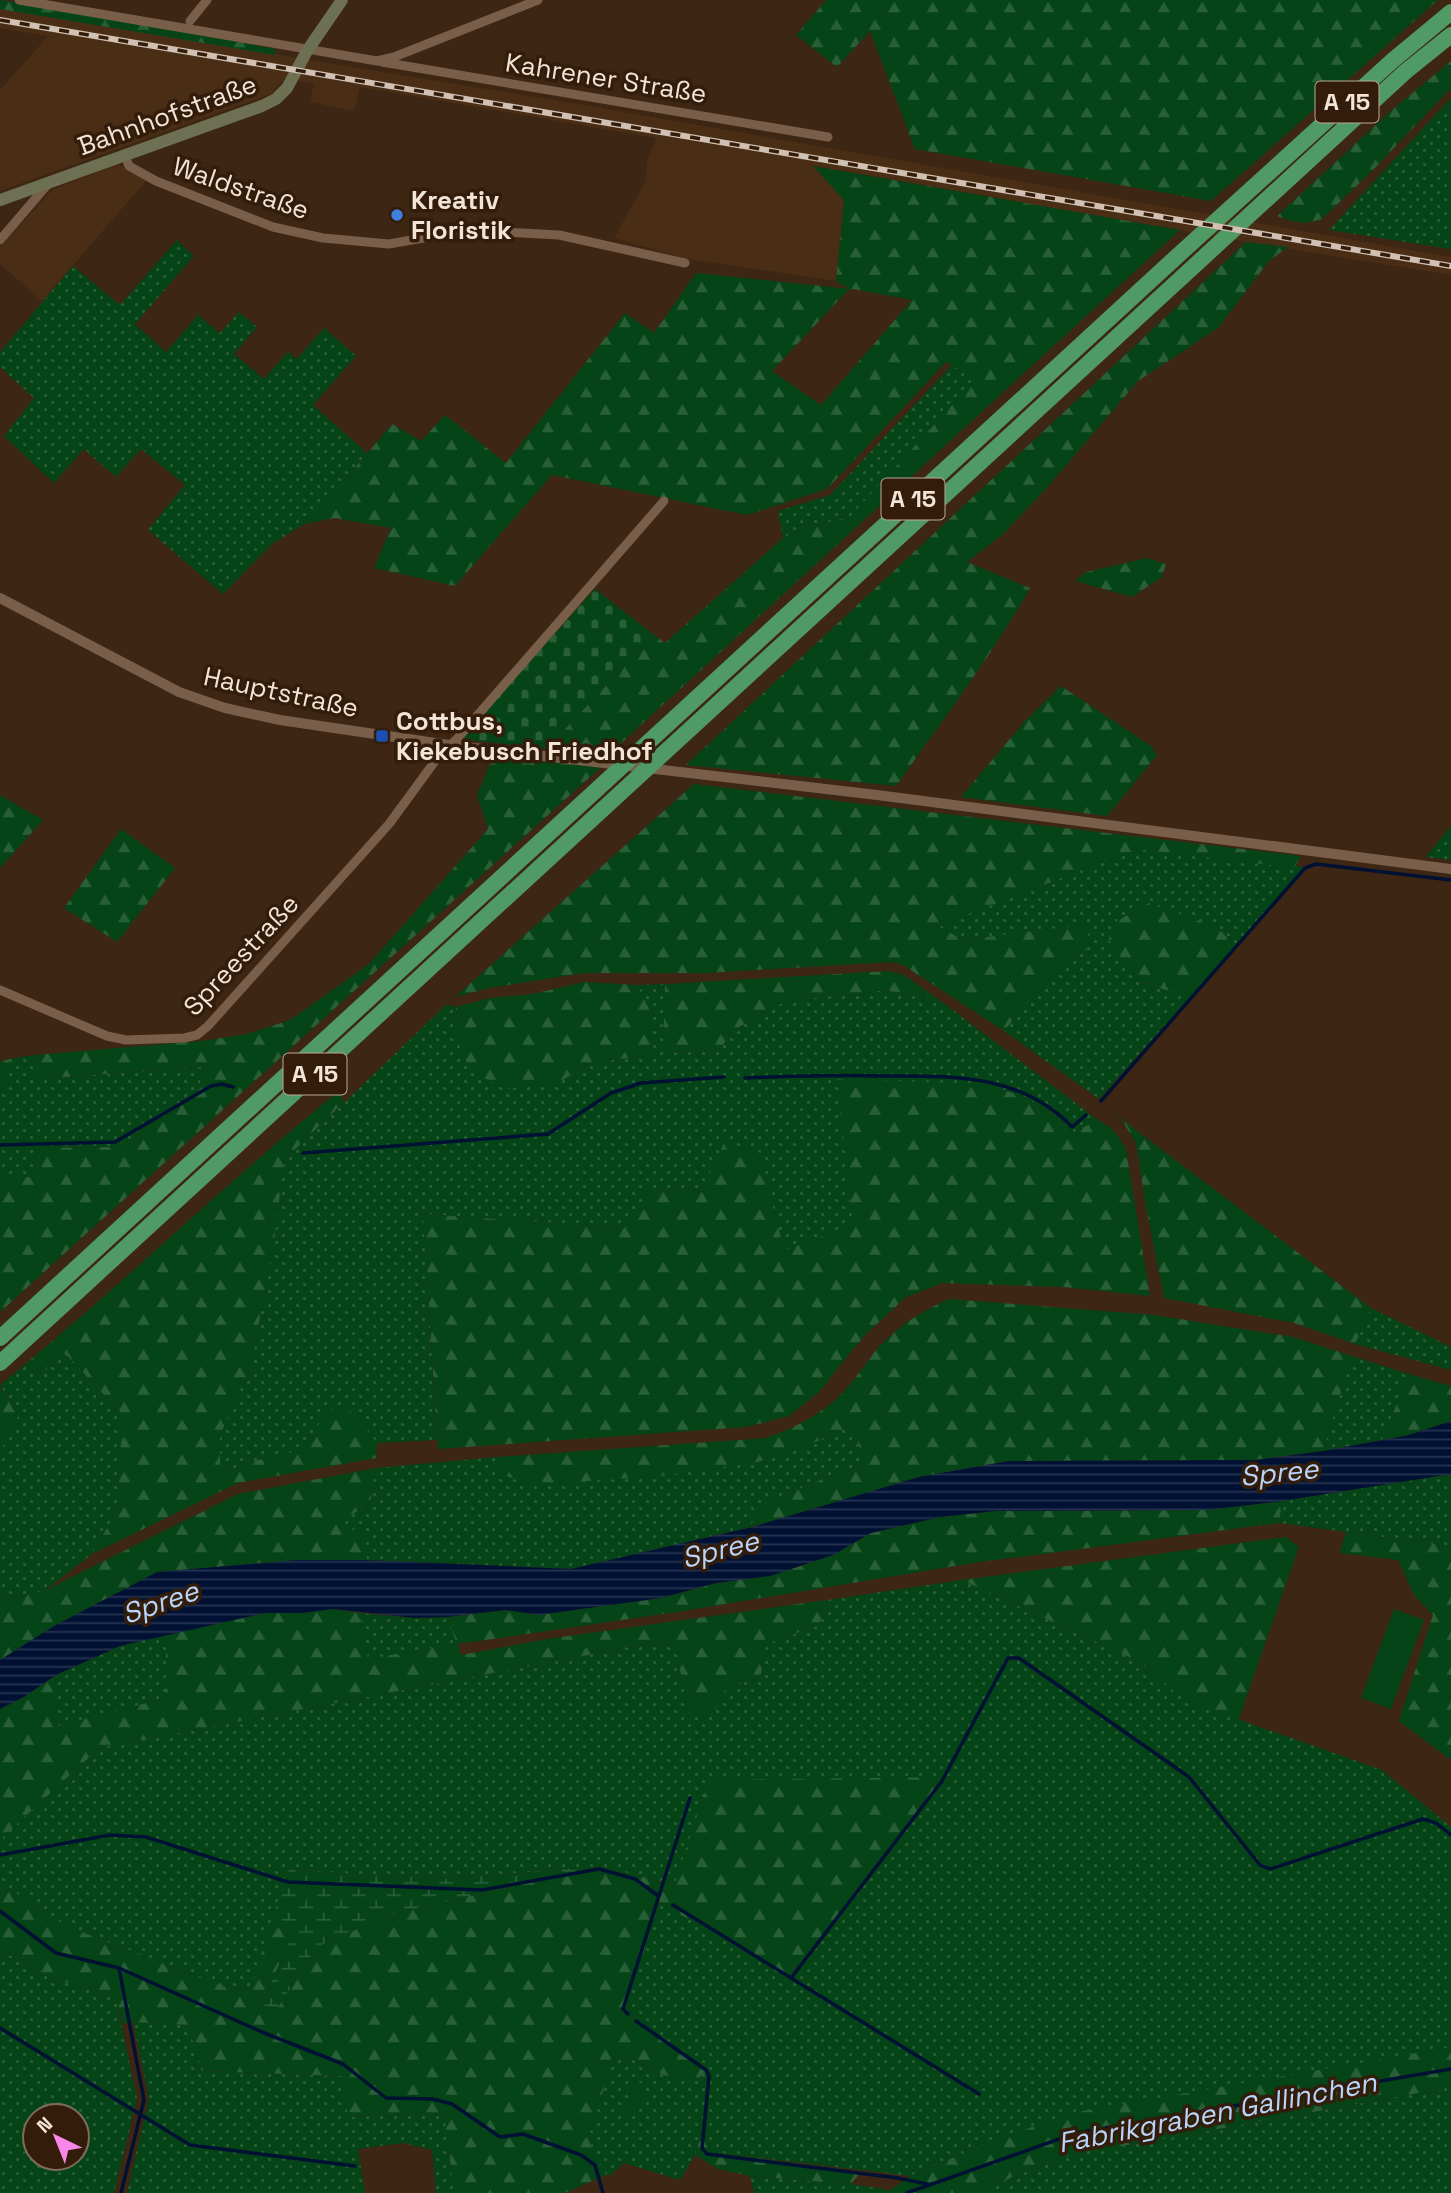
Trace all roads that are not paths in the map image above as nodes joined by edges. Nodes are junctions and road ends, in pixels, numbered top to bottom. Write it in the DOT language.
graph roads {
  1 [pos="19,0"];
  2 [pos="207,0"];
  3 [pos="342,0"];
  4 [pos="538,0"];
  5 [pos="1451,12"];
  6 [pos="190,21"];
  7 [pos="1451,35"];
  8 [pos="307,51"];
  9 [pos="377,61"];
  10 [pos="828,137"];
  11 [pos="125,156"];
  12 [pos="49,183"];
  13 [pos="0,200"];
  14 [pos="0,240"];
  15 [pos="685,263"];
  16 [pos="664,501"];
  17 [pos="0,598"];
  18 [pos="449,745"];
  19 [pos="1451,869"];
  20 [pos="0,990"];
  21 [pos="0,1338"];
  22 [pos="0,1363"];
  1 -- 8 [label="street, Kahrener Straße"];
  2 -- 6 [label="street"];
  3 -- 8 [label="main road, Bahnhofstraße"];
  4 -- 9 [label="street, Kahrener Straße"];
  5 -- 21 [label="highway, A 15"];
  7 -- 22 [label="highway, A 15"];
  8 -- 9 [label="street, Kahrener Straße"];
  8 -- 11 [label="main road, Bahnhofstraße"];
  9 -- 10 [label="street, Kahrener Straße"];
  11 -- 12 [label="main road, Bahnhofstraße"];
  11 -- 15 [label="street, Waldstraße"];
  12 -- 13 [label="main road, Bahnhofstraße"];
  12 -- 14 [label="street"];
  16 -- 18 [label="street, Spreestraße"];
  17 -- 18 [label="street, Hauptstraße"];
  18 -- 19 [label="street, Hauptstraße"];
  18 -- 20 [label="street, Spreestraße"];
}
